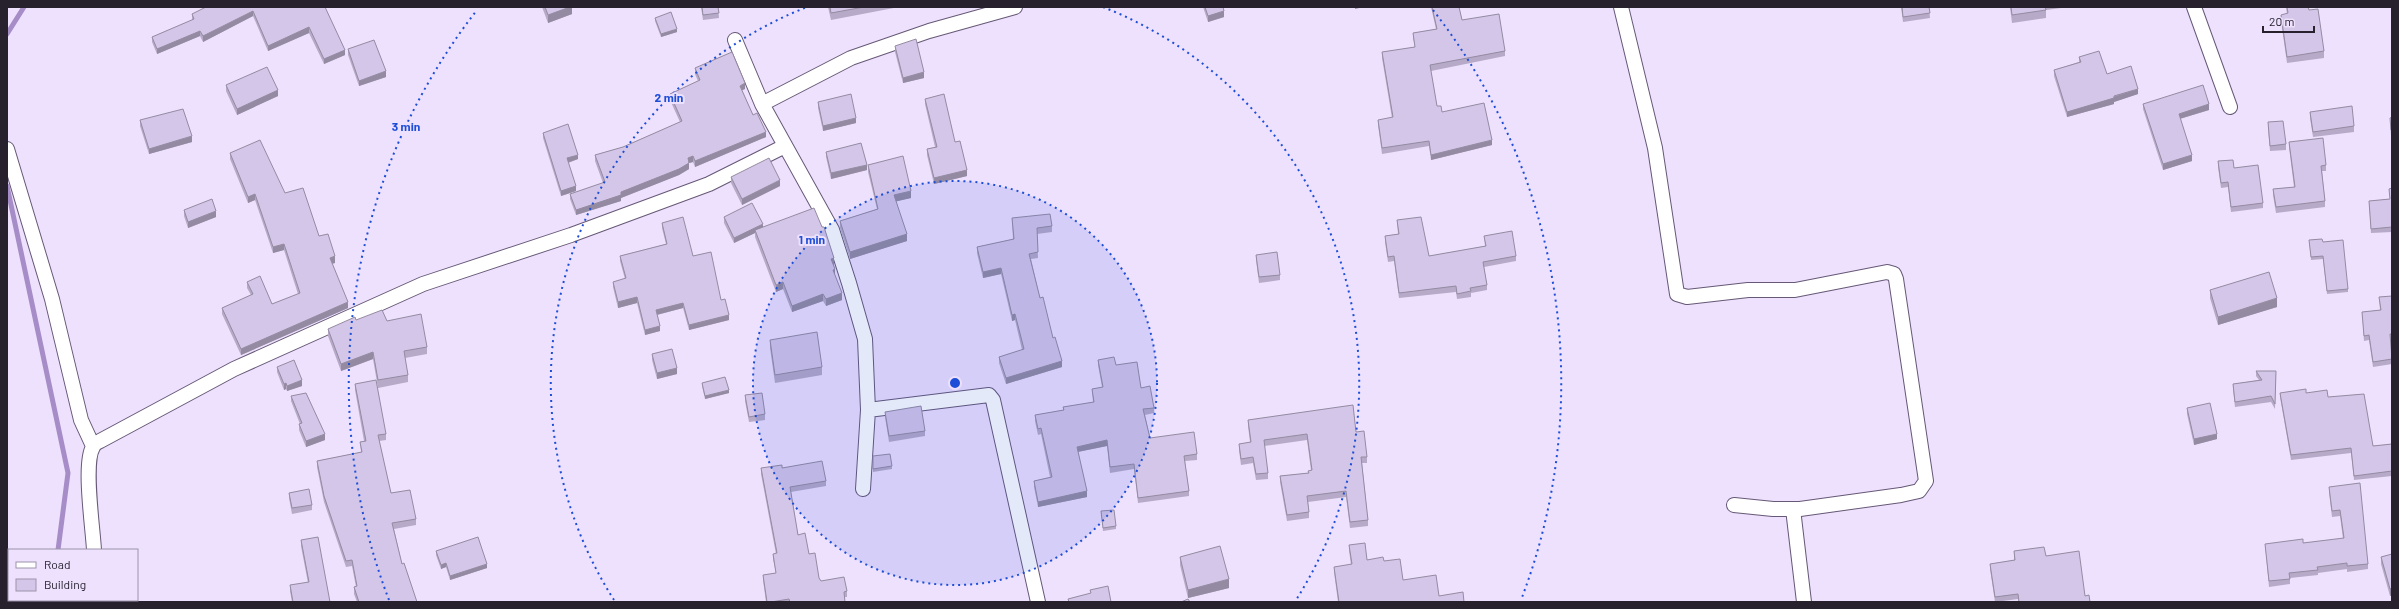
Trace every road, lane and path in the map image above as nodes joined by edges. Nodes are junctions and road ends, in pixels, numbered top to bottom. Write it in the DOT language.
graph roads {
  1 [pos="1015,7"];
  2 [pos="1621,7"];
  3 [pos="2194,7"];
  4 [pos="735,40"];
  5 [pos="762,104"];
  6 [pos="2230,107"];
  7 [pos="785,146"];
  8 [pos="7,149"];
  9 [pos="868,410"];
  10 [pos="93,446"];
  11 [pos="863,489"];
  12 [pos="1734,505"];
  13 [pos="1793,509"];
  14 [pos="94,549"];
  15 [pos="1038,602"];
  16 [pos="1804,602"];
  1 -- 5 [label="street"];
  2 -- 13 [label="street"];
  3 -- 6 [label="street"];
  4 -- 5 [label="street"];
  5 -- 7 [label="street"];
  7 -- 9 [label="street"];
  7 -- 10 [label="street"];
  8 -- 10 [label="street"];
  9 -- 11 [label="street"];
  9 -- 15 [label="street"];
  10 -- 14 [label="street"];
  12 -- 13 [label="street"];
  13 -- 16 [label="street"];
}
